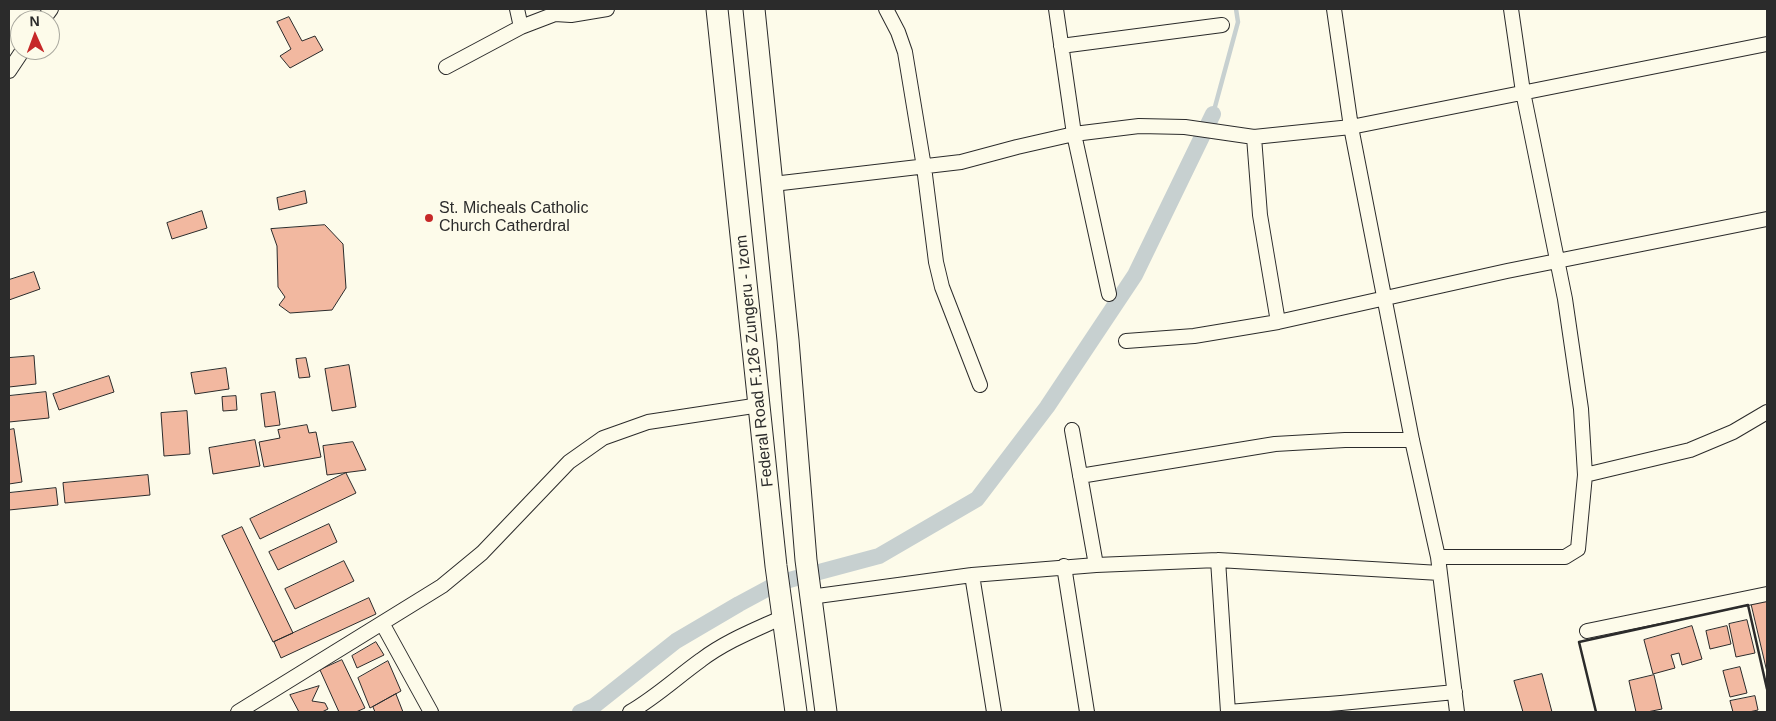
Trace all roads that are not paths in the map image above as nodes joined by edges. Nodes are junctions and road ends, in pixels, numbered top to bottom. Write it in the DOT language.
graph roads {
  1 [pos="517,9"];
  2 [pos="607,9"];
  3 [pos="718,9"];
  4 [pos="754,9"];
  5 [pos="886,9"];
  6 [pos="1056,9"];
  7 [pos="1334,9"];
  8 [pos="1511,9"];
  9 [pos="1222,25"];
  10 [pos="521,27"];
  11 [pos="1767,44"];
  12 [pos="1061,46"];
  13 [pos="16,60"];
  14 [pos="446,67"];
  15 [pos="9,71"];
  16 [pos="1523,92"];
  17 [pos="1351,127"];
  18 [pos="1074,134"];
  19 [pos="1254,137"];
  20 [pos="924,167"];
  21 [pos="773,184"];
  22 [pos="1767,219"];
  23 [pos="1558,262"];
  24 [pos="1109,294"];
  25 [pos="1384,297"];
  26 [pos="1278,322"];
  27 [pos="788,340"];
  28 [pos="1126,341"];
  29 [pos="754,344"];
  30 [pos="980,385"];
  31 [pos="760,405"];
  32 [pos="1767,412"];
  33 [pos="1072,430"];
  34 [pos="1412,440"];
  35 [pos="1586,475"];
  36 [pos="1080,476"];
  37 [pos="1438,557"];
  38 [pos="1218,560"];
  39 [pos="1096,565"];
  40 [pos="1064,566"];
  41 [pos="1440,573"];
  42 [pos="972,575"];
  43 [pos="810,593"];
  44 [pos="1767,594"];
  45 [pos="782,613"];
  46 [pos="382,623"];
  47 [pos="1587,631"];
  48 [pos="1455,692"];
  49 [pos="238,712"];
  50 [pos="431,712"];
  51 [pos="630,712"];
  52 [pos="796,712"];
  53 [pos="826,712"];
  54 [pos="994,712"];
  55 [pos="1087,712"];
  56 [pos="1228,712"];
  57 [pos="1457,712"];
  1 -- 10 [label="street"];
  2 -- 10 [label="street"];
  3 -- 29 [label="main road, Federal Road F.126 Zungeru - Izom"];
  4 -- 21 [label="main road, Federal Road F.126 Zungeru - Izom"];
  5 -- 20 [label="street"];
  6 -- 12 [label="street"];
  7 -- 17 [label="street"];
  8 -- 16 [label="street"];
  9 -- 12 [label="street"];
  10 -- 14 [label="street"];
  11 -- 16 [label="street"];
  12 -- 18 [label="street"];
  13 -- 15 [label="street"];
  16 -- 17 [label="street"];
  16 -- 23 [label="street"];
  17 -- 19 [label="street"];
  17 -- 25 [label="street"];
  18 -- 19 [label="street"];
  18 -- 20 [label="street"];
  18 -- 24 [label="street"];
  19 -- 26 [label="street"];
  20 -- 21 [label="street"];
  20 -- 30 [label="street"];
  21 -- 27 [label="main road, Federal Road F.126 Zungeru - Izom"];
  22 -- 23 [label="street"];
  23 -- 25 [label="street"];
  23 -- 35 [label="street"];
  25 -- 26 [label="street"];
  25 -- 34 [label="street"];
  26 -- 28 [label="street"];
  27 -- 29 [label="main road"];
  27 -- 43 [label="main road, Federal Road F.126 Zungeru - Izom"];
  29 -- 31 [label="main road, Federal Road F.126 Zungeru - Izom"];
  31 -- 45 [label="main road, Federal Road F.126 Zungeru - Izom"];
  31 -- 46 [label="street"];
  32 -- 35 [label="street"];
  33 -- 36 [label="street"];
  34 -- 36 [label="street"];
  34 -- 37 [label="street"];
  35 -- 37 [label="street"];
  36 -- 39 [label="street"];
  37 -- 41 [label="street"];
  38 -- 39 [label="street"];
  38 -- 41 [label="street"];
  38 -- 56 [label="street"];
  39 -- 40 [label="street"];
  40 -- 42 [label="street"];
  40 -- 55 [label="street"];
  41 -- 48 [label="street"];
  42 -- 43 [label="street"];
  42 -- 54 [label="street"];
  43 -- 53 [label="main road, Federal Road F.126 Zungeru - Izom"];
  44 -- 47 [label="street"];
  45 -- 51 [label="street"];
  45 -- 52 [label="main road, Federal Road F.126 Zungeru - Izom"];
  46 -- 49 [label="street"];
  46 -- 50 [label="street"];
  48 -- 56 [label="street"];
  48 -- 57 [label="street"];
}
